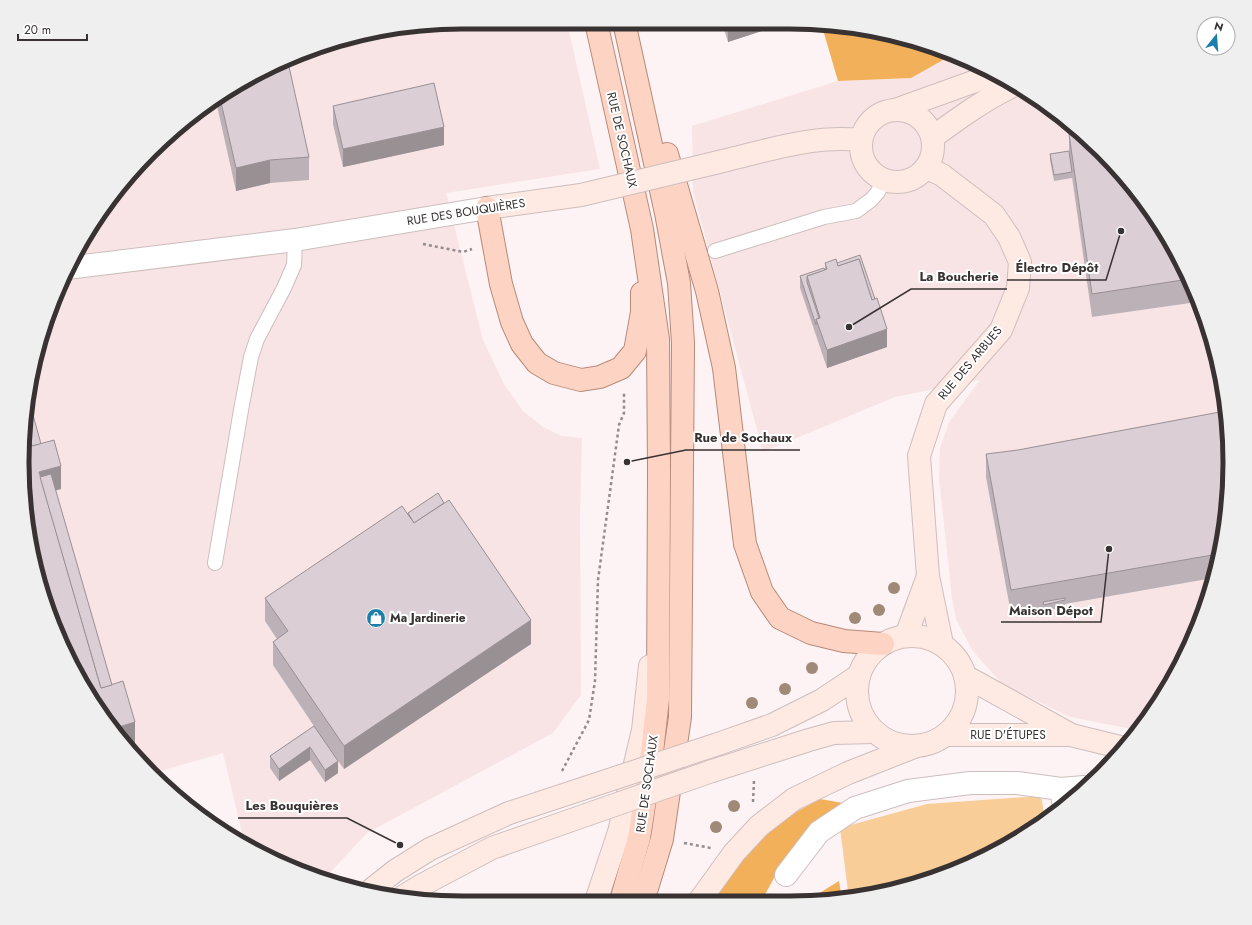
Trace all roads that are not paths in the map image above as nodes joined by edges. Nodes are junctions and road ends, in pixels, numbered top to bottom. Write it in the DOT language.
graph roads {
  1 [pos="598,29"];
  2 [pos="626,29"];
  3 [pos="630,29"];
  4 [pos="987,77"];
  5 [pos="1008,88"];
  6 [pos="895,110"];
  7 [pos="933,137"];
  8 [pos="861,140"];
  9 [pos="927,168"];
  10 [pos="883,180"];
  11 [pos="487,208"];
  12 [pos="642,229"];
  13 [pos="295,240"];
  14 [pos="715,251"];
  15 [pos="76,267"];
  16 [pos="214,563"];
  17 [pos="928,576"];
  18 [pos="658,599"];
  19 [pos="906,636"];
  20 [pos="883,644"];
  21 [pos="942,644"];
  22 [pos="858,676"];
  23 [pos="965,676"];
  24 [pos="874,732"];
  25 [pos="946,735"];
  26 [pos="1071,735"];
  27 [pos="914,746"];
  28 [pos="1117,746"];
  29 [pos="1063,798"];
  30 [pos="786,875"];
  31 [pos="375,887"];
  32 [pos="412,893"];
  33 [pos="598,896"];
  34 [pos="622,896"];
  35 [pos="644,896"];
  36 [pos="703,896"];
  1 -- 12 [label="main road, RUE DE SOCHAUX"];
  2 -- 35 [label="main road, RUE DE SOCHAUX"];
  3 -- 20 [label="main road"];
  4 -- 6 [label="main road"];
  5 -- 7 [label="main road"];
  6 -- 7 [label="main road"];
  6 -- 8 [label="main road"];
  7 -- 9 [label="main road"];
  8 -- 10 [label="main road"];
  8 -- 11 [label="main road, RUE DES BOUQUIÈRES, bridge"];
  9 -- 10 [label="main road"];
  9 -- 17 [label="main road, RUE DES ARBUES"];
  10 -- 14 [label="lane"];
  11 -- 12 [label="main road"];
  11 -- 13 [label="street, RUE DES BOUQUIÈRES"];
  12 -- 18 [label="main road, RUE DE SOCHAUX"];
  13 -- 15 [label="street, RUE DES BOUQUIÈRES"];
  13 -- 16 [label="lane"];
  17 -- 19 [label="main road, RUE DES ARBUES"];
  17 -- 21 [label="main road, RUE DES ARBUES"];
  18 -- 33 [label="main road"];
  18 -- 34 [label="main road, RUE DE SOCHAUX"];
  19 -- 20 [label="main road"];
  19 -- 21 [label="main road"];
  20 -- 22 [label="main road"];
  21 -- 23 [label="main road"];
  22 -- 24 [label="main road"];
  22 -- 31 [label="main road, bridge"];
  23 -- 25 [label="main road"];
  23 -- 26 [label="main road, RUE D'ÉTUPES"];
  24 -- 27 [label="main road"];
  24 -- 32 [label="main road, bridge"];
  25 -- 26 [label="main road, RUE D'ÉTUPES"];
  25 -- 27 [label="main road"];
  26 -- 28 [label="main road, RUE D'ÉTUPES"];
  27 -- 36 [label="main road"];
  29 -- 30 [label="street"];
}
